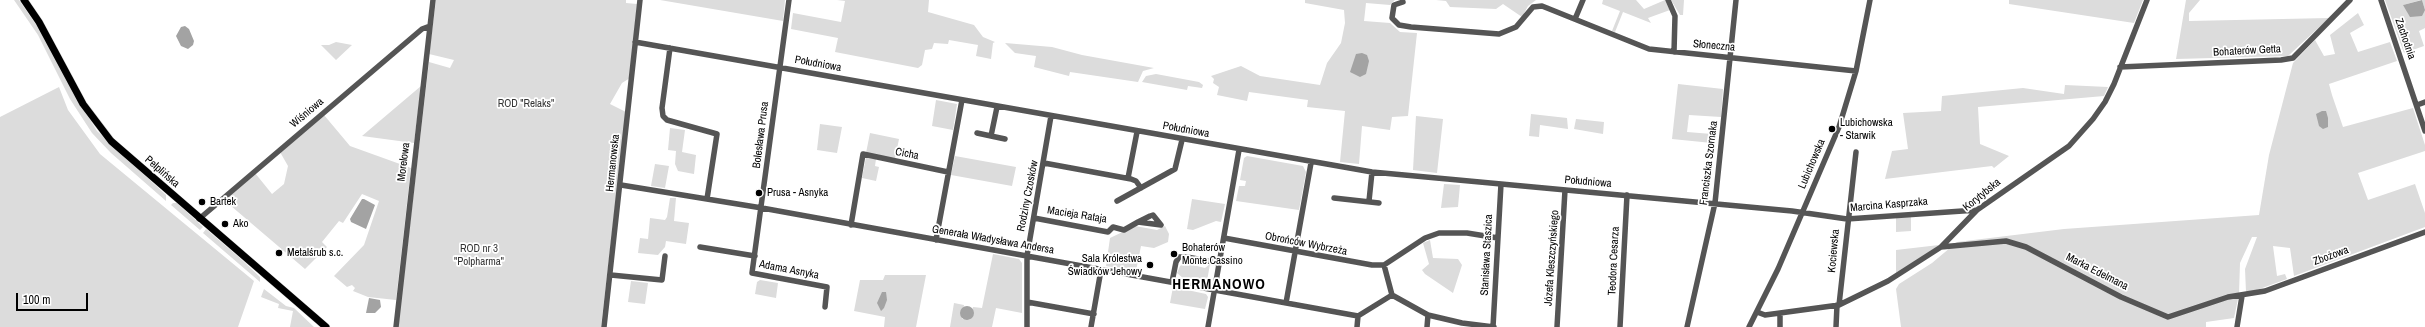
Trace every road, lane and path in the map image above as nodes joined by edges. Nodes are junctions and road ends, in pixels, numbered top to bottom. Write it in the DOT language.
graph roads {
  1 [pos="24,0"];
  2 [pos="433,0"];
  3 [pos="640,0"];
  4 [pos="789,0"];
  5 [pos="1583,0"];
  6 [pos="1668,0"];
  7 [pos="1736,0"];
  8 [pos="1870,0"];
  9 [pos="2147,0"];
  10 [pos="2350,0"];
  11 [pos="2381,0"];
  12 [pos="1403,2"];
  13 [pos="1575,19"];
  14 [pos="430,26"];
  15 [pos="635,42"];
  16 [pos="670,48"];
  17 [pos="1674,52"];
  18 [pos="1730,57"];
  19 [pos="2120,66"];
  20 [pos="780,67"];
  21 [pos="1856,71"];
  22 [pos="962,100"];
  23 [pos="2425,102"];
  24 [pos="2416,105"];
  25 [pos="997,107"];
  26 [pos="1051,116"];
  27 [pos="2425,131"];
  28 [pos="1137,132"];
  29 [pos="977,133"];
  30 [pos="992,136"];
  31 [pos="1005,138"];
  32 [pos="1182,140"];
  33 [pos="1239,150"];
  34 [pos="1856,152"];
  35 [pos="1044,163"];
  36 [pos="1311,163"];
  37 [pos="948,172"];
  38 [pos="1372,172"];
  39 [pos="1128,178"];
  40 [pos="1501,184"];
  41 [pos="621,185"];
  42 [pos="1141,188"];
  43 [pos="1565,190"];
  44 [pos="1627,195"];
  45 [pos="1334,198"];
  46 [pos="707,199"];
  47 [pos="1117,201"];
  48 [pos="1369,201"];
  49 [pos="1379,202"];
  50 [pos="1715,204"];
  51 [pos="762,208"];
  52 [pos="1977,210"];
  53 [pos="1802,212"];
  54 [pos="1034,218"];
  55 [pos="199,219"];
  56 [pos="1847,219"];
  57 [pos="1138,222"];
  58 [pos="851,225"];
  59 [pos="2425,232"];
  60 [pos="1224,238"];
  61 [pos="1498,238"];
  62 [pos="936,240"];
  63 [pos="700,247"];
  64 [pos="1941,247"];
  65 [pos="1295,253"];
  66 [pos="665,256"];
  67 [pos="755,256"];
  68 [pos="1027,256"];
  69 [pos="1219,263"];
  70 [pos="1384,266"];
  71 [pos="1101,270"];
  72 [pos="752,273"];
  73 [pos="611,275"];
  74 [pos="1172,282"];
  75 [pos="1215,290"];
  76 [pos="1392,295"];
  77 [pos="2242,296"];
  78 [pos="1027,302"];
  79 [pos="1286,303"];
  80 [pos="1838,305"];
  81 [pos="825,307"];
  82 [pos="1757,312"];
  83 [pos="1780,313"];
  84 [pos="1094,314"];
  85 [pos="1428,315"];
  86 [pos="1358,316"];
  87 [pos="326,327"];
  88 [pos="396,327"];
  89 [pos="604,327"];
  90 [pos="1027,327"];
  91 [pos="1091,327"];
  92 [pos="1208,327"];
  93 [pos="1357,327"];
  94 [pos="1427,327"];
  95 [pos="1493,327"];
  96 [pos="1557,327"];
  97 [pos="1620,327"];
  98 [pos="1687,327"];
  99 [pos="1749,327"];
  100 [pos="1780,327"];
  101 [pos="1836,327"];
  102 [pos="2237,327"];
  1 -- 55 [label="main road, Pelplińska"];
  2 -- 14 [label="street, Morelowa"];
  3 -- 15 [label="street, Hermanowska"];
  4 -- 20 [label="street, Bolesława Prusa"];
  5 -- 13 [label="street"];
  6 -- 17 [label="street"];
  7 -- 18 [label="street, Franciszka Szornaka"];
  8 -- 21 [label="street, Lubichowska"];
  9 -- 19 [label="street, Korytybska"];
  10 -- 19 [label="street, Bohaterów Getta"];
  11 -- 24 [label="street, Zachodnia"];
  12 -- 13 [label="street, Słoneczna"];
  13 -- 17 [label="street, Słoneczna"];
  14 -- 55 [label="street, Wiśniowa"];
  14 -- 88 [label="street, Morelowa"];
  15 -- 16 [label="street, Południowa"];
  15 -- 41 [label="street, Hermanowska"];
  16 -- 20 [label="street, Południowa"];
  16 -- 46 [label="street"];
  17 -- 18 [label="street, Słoneczna"];
  18 -- 21 [label="street, Słoneczna"];
  18 -- 50 [label="street, Franciszka Szornaka"];
  19 -- 52 [label="street, Korytybska"];
  20 -- 22 [label="street, Południowa"];
  20 -- 51 [label="street, Bolesława Prusa"];
  21 -- 53 [label="street, Lubichowska"];
  22 -- 25 [label="street, Południowa"];
  22 -- 37 [label="street"];
  23 -- 24 [label="street"];
  24 -- 27 [label="street, Zachodnia"];
  25 -- 26 [label="street, Południowa"];
  25 -- 30 [label="street"];
  26 -- 28 [label="street, Południowa"];
  26 -- 35 [label="street, Rodziny Czosków"];
  28 -- 32 [label="street, Południowa"];
  28 -- 39 [label="street"];
  29 -- 30 [label="street"];
  30 -- 31 [label="street"];
  32 -- 33 [label="street, Południowa"];
  32 -- 42 [label="street"];
  33 -- 36 [label="street, Południowa"];
  33 -- 60 [label="street"];
  34 -- 56 [label="street, Kociewska"];
  35 -- 39 [label="street"];
  35 -- 54 [label="street, Rodziny Czosków"];
  36 -- 38 [label="street, Południowa"];
  36 -- 65 [label="street"];
  37 -- 58 [label="street, Cicha"];
  37 -- 62 [label="street"];
  38 -- 40 [label="street, Południowa"];
  38 -- 48 [label="street"];
  39 -- 42 [label="street"];
  40 -- 43 [label="street, Południowa"];
  40 -- 61 [label="street, Stanisława Staszica"];
  41 -- 46 [label="street, Generała Władysława Andersa"];
  41 -- 73 [label="street, Hermanowska"];
  42 -- 47 [label="street"];
  43 -- 44 [label="street, Południowa"];
  43 -- 96 [label="street, Józefa Kleszczyńskiego"];
  44 -- 50 [label="street, Południowa"];
  44 -- 97 [label="street, Teodora Cesarza"];
  45 -- 48 [label="street"];
  46 -- 51 [label="street, Generała Władysława Andersa"];
  48 -- 49 [label="street"];
  50 -- 53 [label="street, Południowa"];
  50 -- 98 [label="street, Franciszka Szornaka"];
  51 -- 58 [label="street, Generała Władysława Andersa"];
  51 -- 67 [label="street, Bolesława Prusa"];
  52 -- 56 [label="street, Marcina Kasprzaka"];
  52 -- 64 [label="street, Korytybska"];
  53 -- 56 [label="street, Marcina Kasprzaka"];
  53 -- 82 [label="street, Lubichowska"];
  54 -- 57 [label="street, Macieja Rataja"];
  54 -- 68 [label="street, Rodziny Czosków"];
  55 -- 87 [label="main road, Pelplińska"];
  56 -- 80 [label="street, Kociewska"];
  58 -- 62 [label="street, Generała Władysława Andersa"];
  59 -- 77 [label="street, Zbożowa"];
  60 -- 65 [label="street, Obrońców Wybrzeża"];
  60 -- 69 [label="street"];
  61 -- 70 [label="street"];
  61 -- 95 [label="street, Stanisława Staszica"];
  62 -- 68 [label="street, Generała Władysława Andersa"];
  63 -- 67 [label="street"];
  64 -- 77 [label="street, Marka Edelmana"];
  64 -- 80 [label="street, Korytybska"];
  65 -- 70 [label="street, Obrońców Wybrzeża"];
  65 -- 79 [label="street"];
  66 -- 73 [label="street"];
  67 -- 72 [label="street, Bolesława Prusa"];
  68 -- 71 [label="street, Generała Władysława Andersa"];
  68 -- 78 [label="street, Rodziny Czosków"];
  69 -- 74 [label="street"];
  69 -- 75 [label="street"];
  70 -- 76 [label="street"];
  71 -- 74 [label="street, Generała Władysława Andersa"];
  71 -- 84 [label="street"];
  72 -- 81 [label="street, Adama Asnyka"];
  73 -- 89 [label="street, Hermanowska"];
  74 -- 75 [label="street, Generała Władysława Andersa"];
  75 -- 79 [label="street, Generała Władysława Andersa"];
  75 -- 92 [label="street"];
  76 -- 85 [label="street"];
  76 -- 86 [label="street"];
  77 -- 102 [label="street"];
  78 -- 84 [label="street"];
  78 -- 90 [label="street, Rodziny Czosków"];
  79 -- 86 [label="street, Generała Władysława Andersa"];
  80 -- 83 [label="street, Korytybska"];
  80 -- 101 [label="street, Kociewska"];
  82 -- 83 [label="street, Korytybska"];
  82 -- 99 [label="street, Lubichowska"];
  83 -- 100 [label="street"];
  84 -- 91 [label="street"];
  85 -- 94 [label="street"];
  85 -- 95 [label="street"];
  86 -- 93 [label="street"];
}
